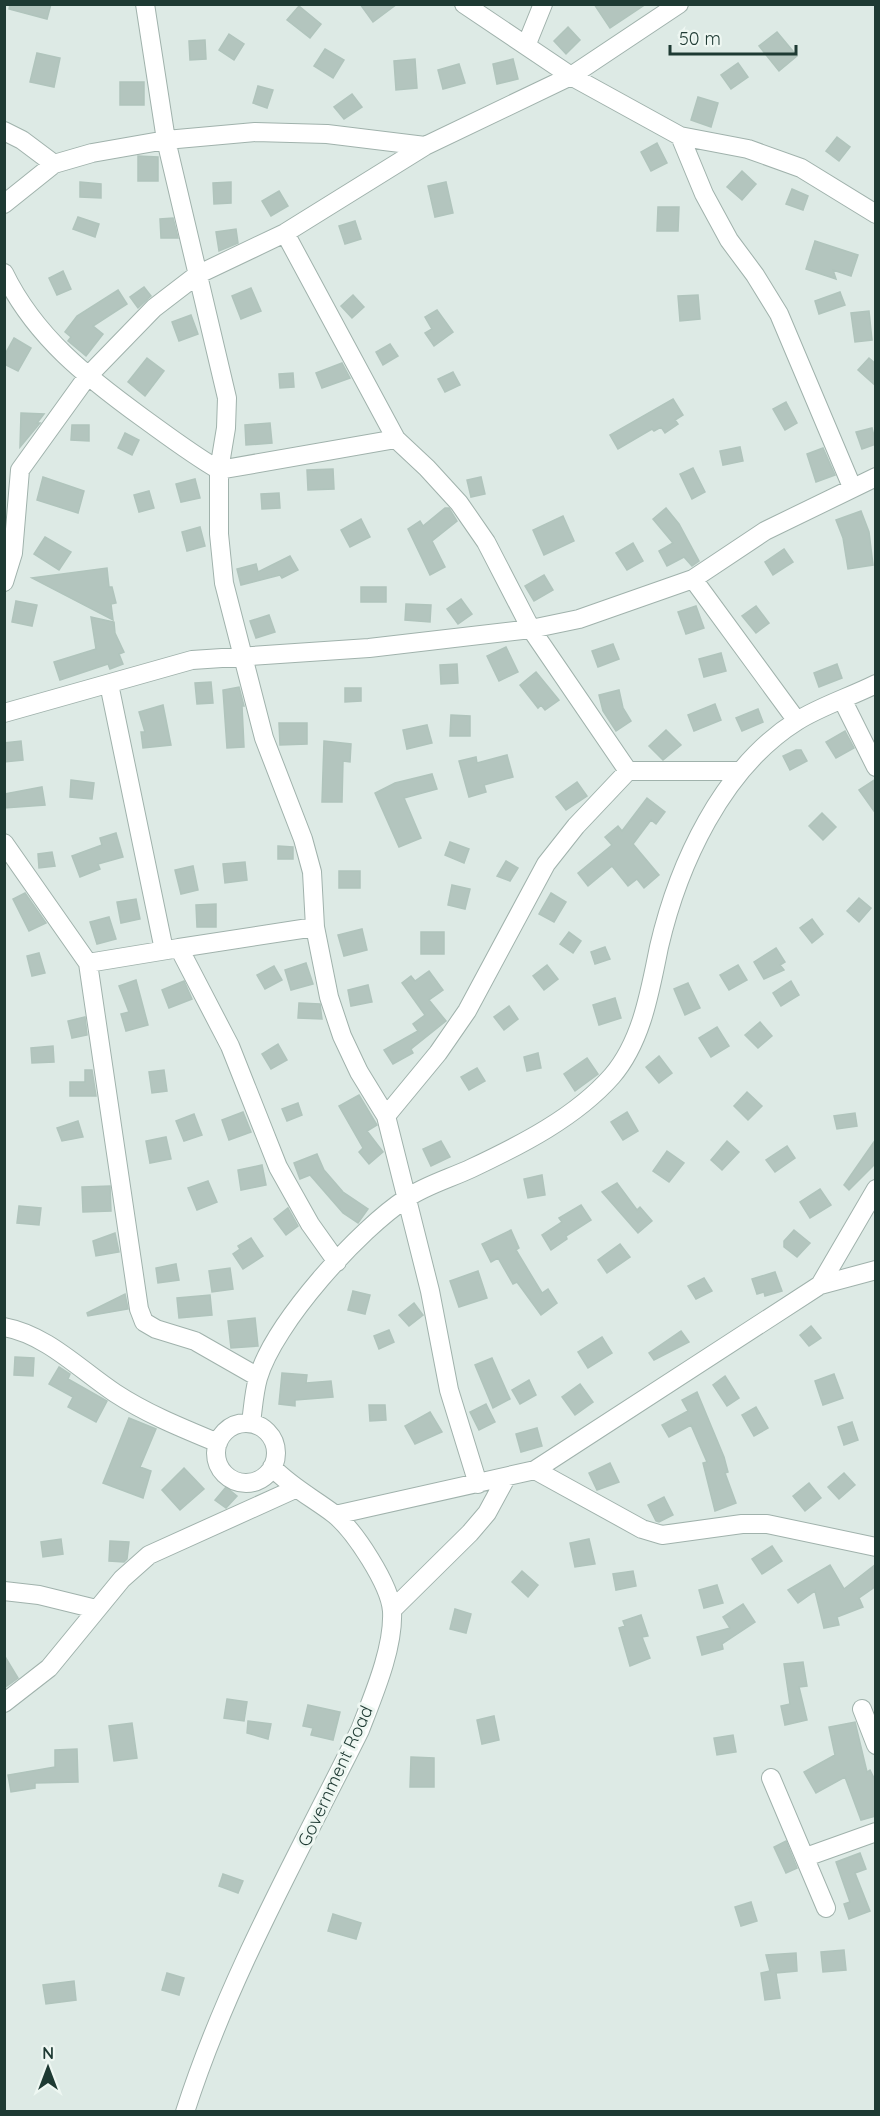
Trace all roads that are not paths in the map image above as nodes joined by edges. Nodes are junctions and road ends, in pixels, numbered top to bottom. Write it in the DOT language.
graph roads {
  1 [pos="145,4"];
  2 [pos="464,4"];
  3 [pos="543,4"];
  4 [pos="679,4"];
  5 [pos="526,46"];
  6 [pos="571,76"];
  7 [pos="4,131"];
  8 [pos="680,136"];
  9 [pos="166,140"];
  10 [pos="424,146"];
  11 [pos="54,164"];
  12 [pos="4,204"];
  13 [pos="876,213"];
  14 [pos="285,233"];
  15 [pos="4,273"];
  16 [pos="197,275"];
  17 [pos="87,377"];
  18 [pos="396,439"];
  19 [pos="219,470"];
  20 [pos="12,471"];
  21 [pos="876,477"];
  22 [pos="852,487"];
  23 [pos="693,579"];
  24 [pos="4,582"];
  25 [pos="531,629"];
  26 [pos="243,657"];
  27 [pos="109,684"];
  28 [pos="876,684"];
  29 [pos="843,701"];
  30 [pos="4,713"];
  31 [pos="797,721"];
  32 [pos="876,767"];
  33 [pos="628,771"];
  34 [pos="740,771"];
  35 [pos="4,843"];
  36 [pos="315,927"];
  37 [pos="172,949"];
  38 [pos="88,963"];
  39 [pos="386,1116"];
  40 [pos="876,1189"];
  41 [pos="407,1197"];
  42 [pos="337,1262"];
  43 [pos="876,1270"];
  44 [pos="820,1285"];
  45 [pos="4,1327"];
  46 [pos="258,1377"];
  47 [pos="251,1423"];
  48 [pos="218,1443"];
  49 [pos="272,1467"];
  50 [pos="535,1470"];
  51 [pos="506,1478"];
  52 [pos="478,1484"];
  53 [pos="295,1488"];
  54 [pos="335,1515"];
  55 [pos="876,1547"];
  56 [pos="4,1592"];
  57 [pos="96,1609"];
  58 [pos="392,1610"];
  59 [pos="4,1703"];
  60 [pos="862,1709"];
  61 [pos="876,1745"];
  62 [pos="771,1778"];
  63 [pos="876,1833"];
  64 [pos="806,1857"];
  65 [pos="826,1908"];
  66 [pos="185,2112"];
  1 -- 9 [label="street"];
  2 -- 5 [label="street"];
  3 -- 5 [label="street"];
  4 -- 6 [label="street"];
  5 -- 6 [label="street"];
  6 -- 8 [label="street"];
  6 -- 10 [label="street"];
  7 -- 11 [label="street"];
  8 -- 13 [label="street"];
  8 -- 22 [label="street"];
  9 -- 10 [label="street"];
  9 -- 11 [label="street"];
  9 -- 16 [label="street"];
  10 -- 14 [label="street"];
  11 -- 12 [label="street"];
  14 -- 16 [label="street"];
  14 -- 18 [label="street"];
  15 -- 17 [label="street"];
  16 -- 17 [label="street"];
  16 -- 19 [label="street"];
  17 -- 19 [label="street"];
  17 -- 20 [label="street"];
  18 -- 19 [label="street"];
  18 -- 25 [label="street"];
  19 -- 26 [label="street"];
  20 -- 24 [label="street"];
  21 -- 22 [label="street"];
  22 -- 23 [label="street"];
  23 -- 25 [label="street"];
  23 -- 31 [label="street"];
  25 -- 26 [label="street"];
  25 -- 33 [label="street"];
  26 -- 27 [label="street"];
  26 -- 36 [label="street"];
  27 -- 30 [label="street"];
  27 -- 37 [label="street"];
  28 -- 29 [label="street"];
  29 -- 31 [label="street"];
  29 -- 32 [label="street"];
  31 -- 34 [label="street"];
  33 -- 34 [label="street"];
  33 -- 39 [label="street"];
  34 -- 41 [label="street"];
  35 -- 38 [label="street"];
  36 -- 37 [label="street"];
  36 -- 39 [label="street"];
  37 -- 38 [label="street"];
  37 -- 42 [label="street"];
  38 -- 46 [label="street"];
  39 -- 41 [label="street"];
  40 -- 44 [label="street"];
  41 -- 42 [label="street"];
  41 -- 52 [label="street"];
  42 -- 46 [label="street"];
  43 -- 44 [label="street"];
  44 -- 50 [label="street"];
  45 -- 48 [label="street"];
  46 -- 47 [label="street"];
  47 -- 48 [label="street"];
  47 -- 49 [label="street"];
  48 -- 49 [label="street"];
  49 -- 53 [label="street, Government Road"];
  50 -- 51 [label="street"];
  50 -- 55 [label="street"];
  51 -- 52 [label="street"];
  51 -- 58 [label="street"];
  52 -- 54 [label="street"];
  53 -- 54 [label="street, Government Road"];
  53 -- 57 [label="street"];
  54 -- 58 [label="street, Government Road"];
  56 -- 57 [label="street"];
  57 -- 59 [label="street"];
  58 -- 66 [label="street, Government Road"];
  60 -- 61 [label="street"];
  62 -- 64 [label="street"];
  63 -- 64 [label="street"];
  64 -- 65 [label="street"];
}
